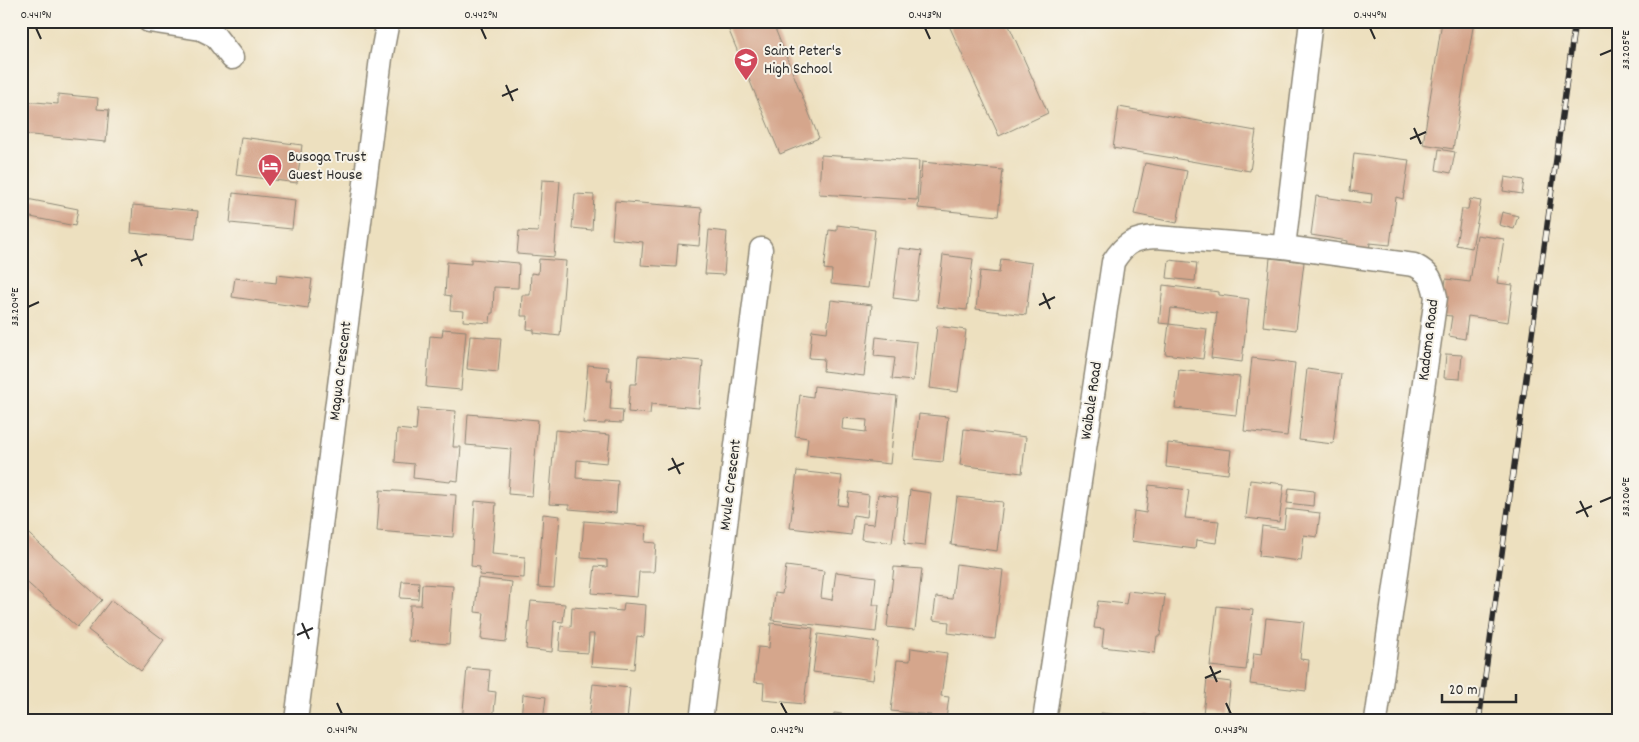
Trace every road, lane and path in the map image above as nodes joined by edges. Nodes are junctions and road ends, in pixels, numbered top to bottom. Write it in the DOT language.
graph roads {
  1 [pos="149,21"];
  2 [pos="388,21"];
  3 [pos="1311,21"];
  4 [pos="232,58"];
  5 [pos="1284,247"];
  6 [pos="761,249"];
  7 [pos="296,721"];
  8 [pos="701,721"];
  9 [pos="1044,721"];
  10 [pos="1376,721"];
  1 -- 4 [label="street"];
  2 -- 7 [label="street, Magwa Crescent"];
  3 -- 5 [label="street"];
  5 -- 9 [label="street, Waibale Road"];
  5 -- 10 [label="street, Kadama Road"];
  6 -- 8 [label="street, Mvule Crescent"];
}
